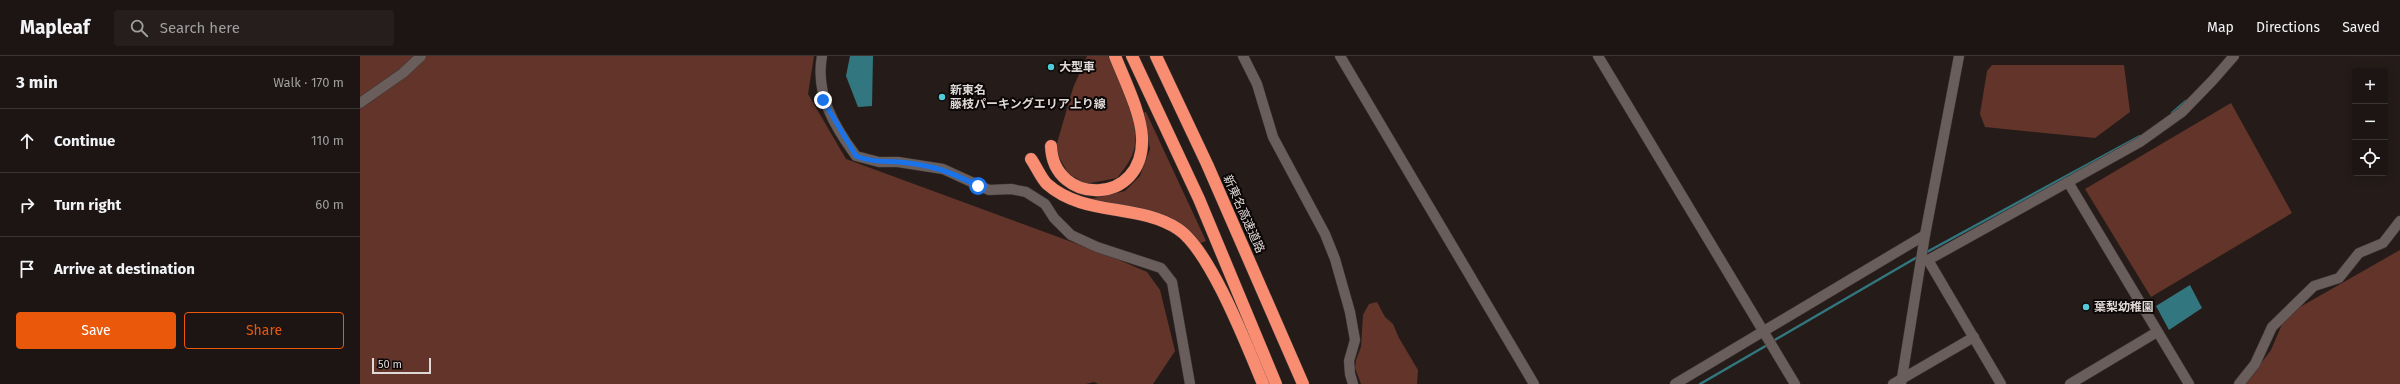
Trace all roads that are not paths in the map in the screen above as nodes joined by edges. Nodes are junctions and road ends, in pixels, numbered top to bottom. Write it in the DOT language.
graph roads {
  1 [pos="421,56"];
  2 [pos="822,56"];
  3 [pos="1115,56"];
  4 [pos="1132,56"];
  5 [pos="1156,56"];
  6 [pos="1243,56"];
  7 [pos="1340,56"];
  8 [pos="1598,56"];
  9 [pos="2234,56"];
  10 [pos="1959,57"];
  11 [pos="360,103"];
  12 [pos="1051,146"];
  13 [pos="1031,159"];
  14 [pos="2068,182"];
  15 [pos="2400,221"];
  16 [pos="1925,235"];
  17 [pos="1925,260"];
  18 [pos="1763,331"];
  19 [pos="2157,332"];
  20 [pos="1974,338"];
  21 [pos="1898,382"];
  22 [pos="1190,384"];
  23 [pos="1263,384"];
  24 [pos="1276,384"];
  25 [pos="1303,384"];
  26 [pos="1353,384"];
  27 [pos="1534,384"];
  28 [pos="1675,384"];
  29 [pos="1795,384"];
  30 [pos="2002,384"];
  31 [pos="2070,384"];
  32 [pos="2188,384"];
  33 [pos="2239,384"];
  1 -- 11 [label="street"];
  2 -- 22 [label="street"];
  3 -- 12 [label="highway"];
  4 -- 24 [label="highway"];
  5 -- 25 [label="highway, 新東名高速道路"];
  6 -- 26 [label="street"];
  7 -- 27 [label="street"];
  8 -- 18 [label="street"];
  9 -- 14 [label="street"];
  10 -- 16 [label="street"];
  13 -- 23 [label="highway"];
  14 -- 17 [label="street"];
  14 -- 19 [label="street"];
  15 -- 33 [label="street"];
  16 -- 17 [label="street"];
  16 -- 18 [label="street"];
  17 -- 20 [label="street"];
  17 -- 21 [label="street"];
  18 -- 28 [label="street"];
  18 -- 29 [label="street"];
  19 -- 31 [label="street"];
  19 -- 32 [label="street"];
  20 -- 21 [label="street"];
  20 -- 30 [label="street"];
}
